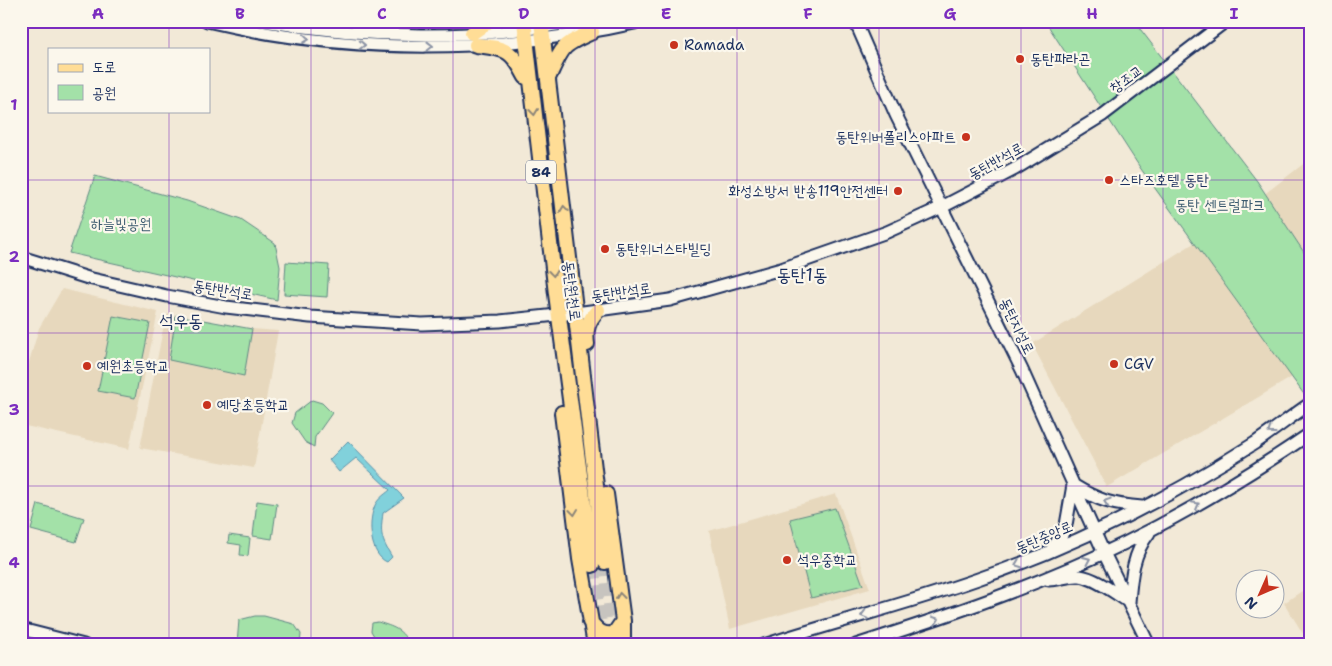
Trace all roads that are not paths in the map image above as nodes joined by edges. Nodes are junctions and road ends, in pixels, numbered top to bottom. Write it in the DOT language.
graph roads {
  1 [pos="207,21"];
  2 [pos="264,21"];
  3 [pos="489,21"];
  4 [pos="578,21"];
  5 [pos="644,21"];
  6 [pos="855,21"];
  7 [pos="1226,21"];
  8 [pos="239,25"];
  9 [pos="596,28"];
  10 [pos="542,29"];
  11 [pos="525,30"];
  12 [pos="342,37"];
  13 [pos="471,39"];
  14 [pos="548,76"];
  15 [pos="531,88"];
  16 [pos="550,92"];
  17 [pos="1102,115"];
  18 [pos="942,207"];
  19 [pos="21,257"];
  20 [pos="598,310"];
  21 [pos="576,313"];
  22 [pos="558,315"];
  23 [pos="562,342"];
  24 [pos="579,342"];
  25 [pos="592,374"];
  26 [pos="1311,403"];
  27 [pos="1311,433"];
  28 [pos="1073,485"];
  29 [pos="1144,507"];
  30 [pos="1153,529"];
  31 [pos="1095,531"];
  32 [pos="1049,552"];
  33 [pos="1104,552"];
  34 [pos="1042,579"];
  35 [pos="1129,602"];
  36 [pos="21,629"];
  37 [pos="623,633"];
  38 [pos="591,636"];
  39 [pos="84,645"];
  40 [pos="632,645"];
  41 [pos="764,645"];
  42 [pos="856,645"];
  43 [pos="1149,645"];
  1 -- 8 [label="street"];
  2 -- 12 [label="street"];
  3 -- 13 [label="main road"];
  4 -- 10 [label="street"];
  5 -- 9 [label="street"];
  6 -- 18 [label="street, 동탄지성로"];
  7 -- 17 [label="street, 창조교"];
  8 -- 12 [label="street, one-way"];
  9 -- 10 [label="street"];
  9 -- 14 [label="main road"];
  10 -- 11 [label="street"];
  10 -- 14 [label="main road, 동탄원천로 / 84"];
  11 -- 13 [label="street"];
  11 -- 15 [label="main road, 동탄원천로 / 84"];
  12 -- 13 [label="street"];
  13 -- 15 [label="main road"];
  14 -- 16 [label="main road, 동탄원천로 / 84"];
  15 -- 16 [label="main road"];
  15 -- 22 [label="main road, 동탄원천로 / 84, one-way"];
  21 -- 16 [label="main road, 동탄원천로 / 84, one-way"];
  17 -- 18 [label="street, 동탄반석로"];
  18 -- 20 [label="street, 동탄반석로"];
  18 -- 28 [label="street, 동탄지성로"];
  19 -- 22 [label="street, 동탄반석로"];
  20 -- 21 [label="street, 동탄반석로"];
  20 -- 25 [label="main road"];
  21 -- 22 [label="street, 동탄반석로"];
  21 -- 24 [label="main road, 동탄원천로 / 84"];
  22 -- 23 [label="main road, 동탄원천로 / 84"];
  23 -- 24 [label="main road, 동탄원천로 / 84"];
  23 -- 38 [label="main road, one-way"];
  24 -- 25 [label="main road"];
  37 -- 25 [label="main road, one-way"];
  26 -- 29 [label="street, 동탄중앙로, one-way"];
  30 -- 27 [label="street, one-way"];
  29 -- 28 [label="street, one-way"];
  28 -- 31 [label="street, 동탄지성로"];
  28 -- 32 [label="street"];
  29 -- 31 [label="street, 동탄중앙로"];
  30 -- 33 [label="street"];
  30 -- 35 [label="street"];
  31 -- 32 [label="street, 동탄중앙로"];
  31 -- 33 [label="street, 동탄지성로"];
  32 -- 41 [label="street, 동탄중앙로, one-way"];
  34 -- 33 [label="street, one-way"];
  33 -- 35 [label="street, 동탄지성로"];
  34 -- 35 [label="street"];
  42 -- 34 [label="street, one-way"];
  35 -- 43 [label="street, 동탄지성로"];
  36 -- 39 [label="street"];
  37 -- 38 [label="main road"];
  37 -- 40 [label="main road"];
}
